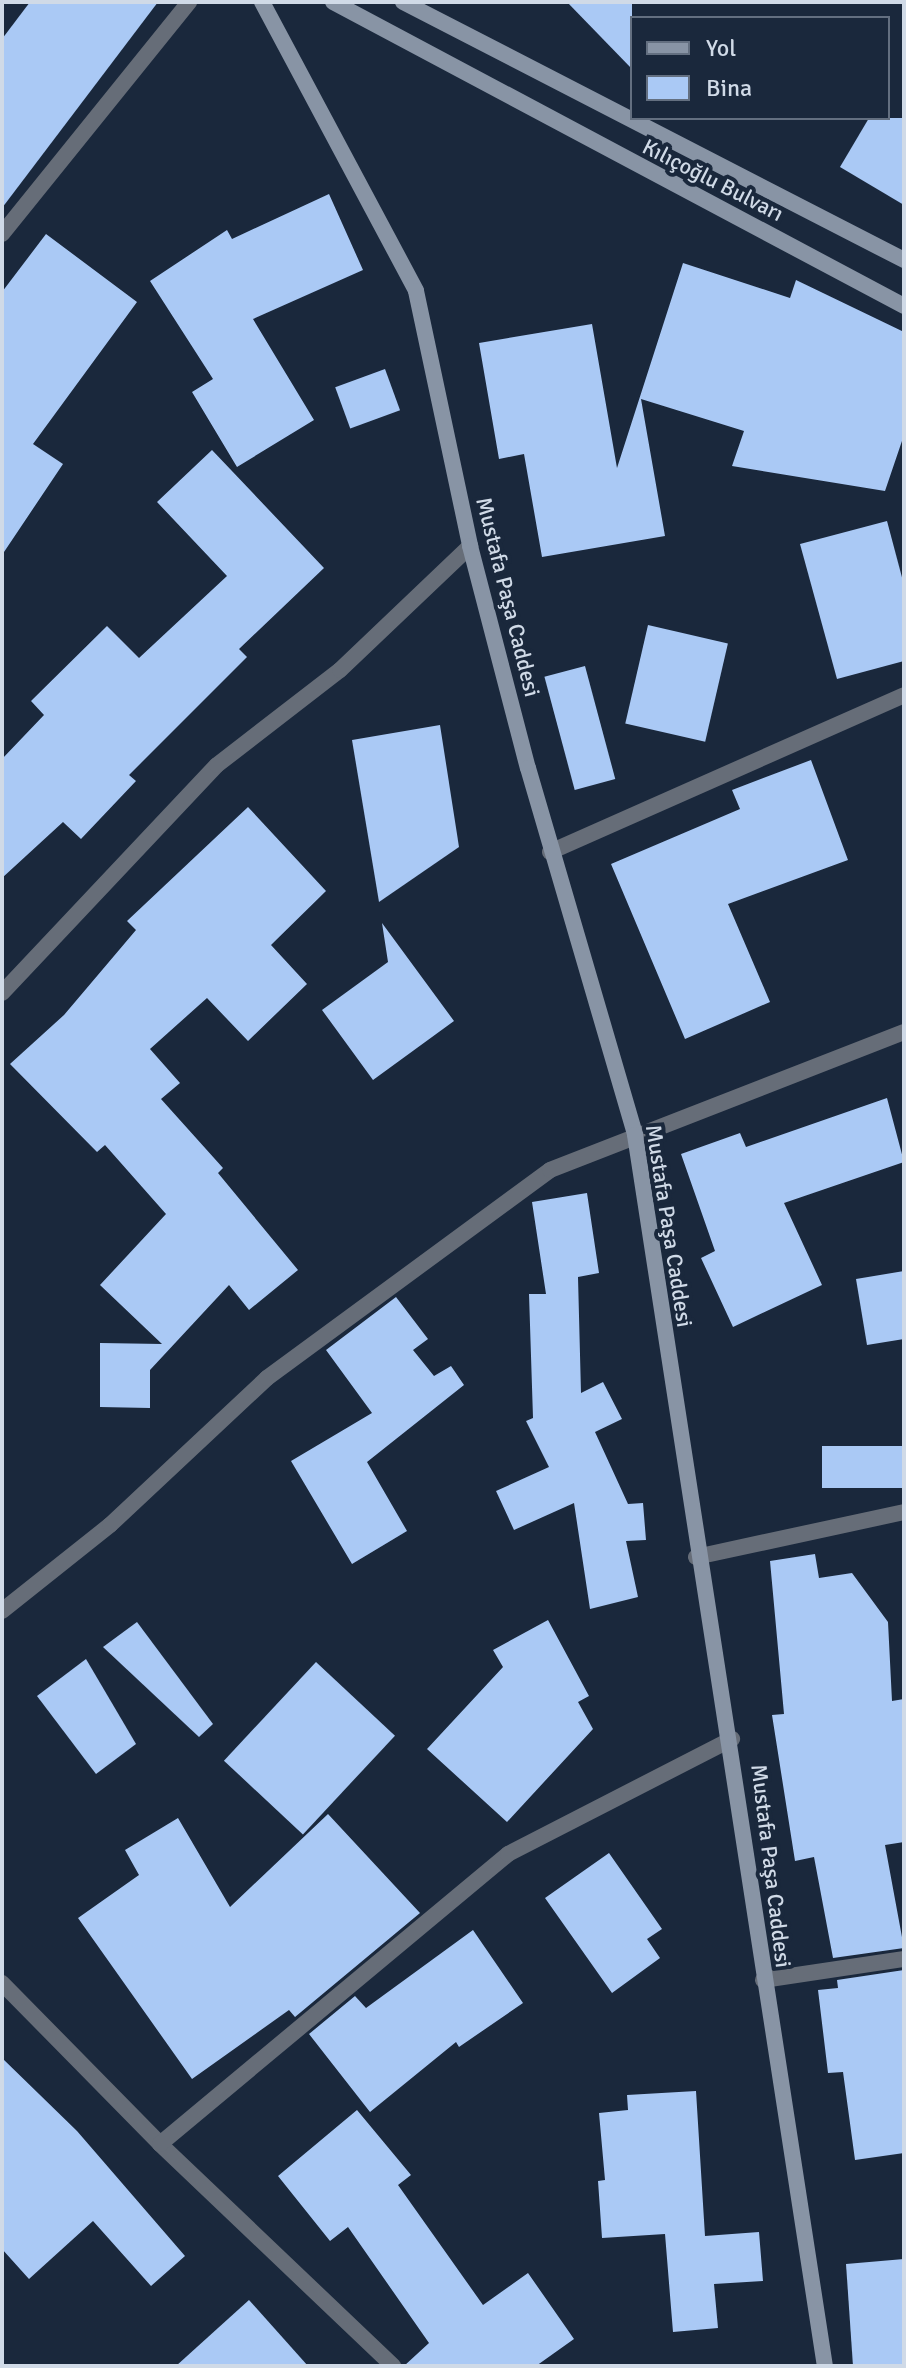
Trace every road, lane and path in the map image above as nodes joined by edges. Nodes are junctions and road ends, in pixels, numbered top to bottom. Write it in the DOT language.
graph roads {
  1 [pos="189,2"];
  2 [pos="262,2"];
  3 [pos="333,2"];
  4 [pos="403,2"];
  5 [pos="630,119"];
  6 [pos="632,120"];
  7 [pos="2,234"];
  8 [pos="904,260"];
  9 [pos="904,306"];
  10 [pos="470,546"];
  11 [pos="904,695"];
  12 [pos="550,852"];
  13 [pos="2,993"];
  14 [pos="904,1032"];
  15 [pos="635,1135"];
  16 [pos="904,1512"];
  17 [pos="696,1557"];
  18 [pos="2,1611"];
  19 [pos="732,1739"];
  20 [pos="904,1959"];
  21 [pos="763,1980"];
  22 [pos="2,1983"];
  23 [pos="160,2144"];
  24 [pos="393,2366"];
  25 [pos="825,2366"];
  1 -- 7 [label="street"];
  2 -- 10 [label="street, Mustafa Paşa Caddesi"];
  3 -- 9 [label="street, Kılıçoğlu Bulvarı"];
  4 -- 5 [label="street, Kılıçoğlu Bulvarı"];
  6 -- 8 [label="street, Kılıçoğlu Bulvarı"];
  10 -- 12 [label="street, Mustafa Paşa Caddesi"];
  10 -- 13 [label="street"];
  11 -- 12 [label="street"];
  12 -- 15 [label="street, Mustafa Paşa Caddesi"];
  14 -- 15 [label="street"];
  15 -- 17 [label="street, Mustafa Paşa Caddesi"];
  15 -- 18 [label="street"];
  16 -- 17 [label="street"];
  17 -- 19 [label="street, Mustafa Paşa Caddesi"];
  19 -- 21 [label="street, Mustafa Paşa Caddesi"];
  19 -- 23 [label="street"];
  20 -- 21 [label="street"];
  21 -- 25 [label="street, Mustafa Paşa Caddesi"];
  22 -- 23 [label="street"];
  23 -- 24 [label="street"];
}
